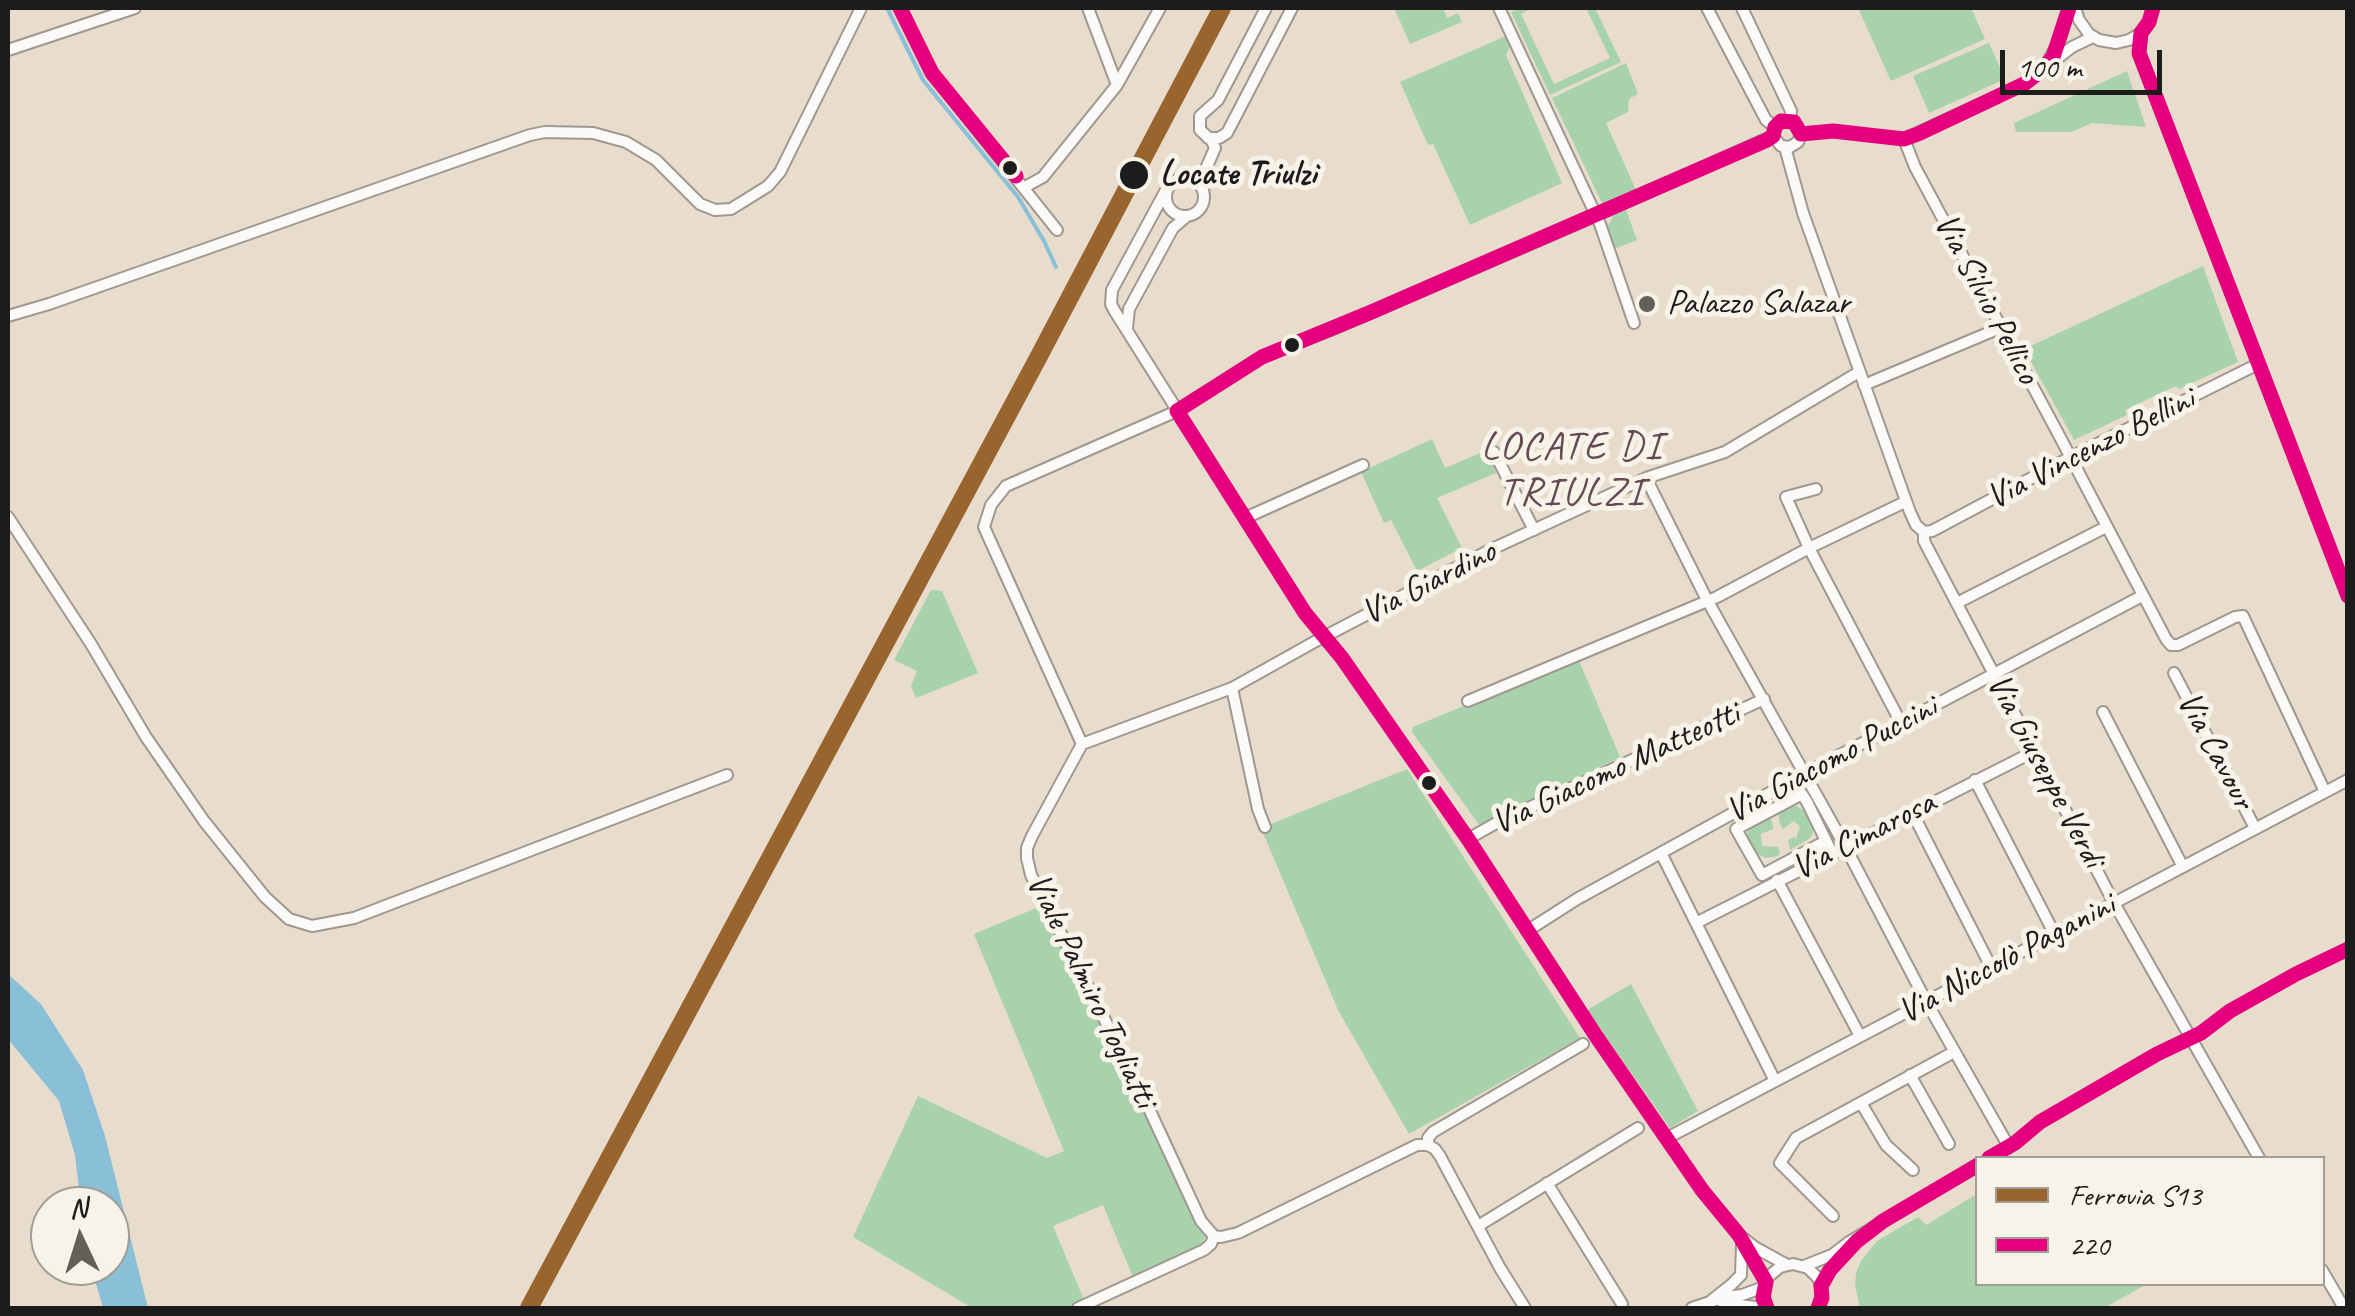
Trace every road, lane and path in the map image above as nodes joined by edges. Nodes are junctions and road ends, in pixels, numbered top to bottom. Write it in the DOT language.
graph roads {
  1 [pos="135,8"];
  2 [pos="861,8"];
  3 [pos="900,8"];
  4 [pos="1088,8"];
  5 [pos="1160,8"];
  6 [pos="1266,8"];
  7 [pos="1292,8"];
  8 [pos="1499,8"];
  9 [pos="1707,8"];
  10 [pos="1742,8"];
  11 [pos="2072,8"];
  12 [pos="2154,8"];
  13 [pos="2141,32"];
  14 [pos="2094,37"];
  15 [pos="2119,43"];
  16 [pos="8,50"];
  17 [pos="2138,52"];
  18 [pos="2041,71"];
  19 [pos="1117,85"];
  20 [pos="1790,120"];
  21 [pos="1774,132"];
  22 [pos="1800,134"];
  23 [pos="1208,138"];
  24 [pos="1904,140"];
  25 [pos="1785,147"];
  26 [pos="1194,180"];
  27 [pos="1024,188"];
  28 [pos="1166,190"];
  29 [pos="1187,216"];
  30 [pos="1595,216"];
  31 [pos="1058,230"];
  32 [pos="8,316"];
  33 [pos="1634,322"];
  34 [pos="2000,328"];
  35 [pos="1128,334"];
  36 [pos="2258,364"];
  37 [pos="1859,372"];
  38 [pos="1864,385"];
  39 [pos="1177,412"];
  40 [pos="1494,452"];
  41 [pos="2071,457"];
  42 [pos="1363,465"];
  43 [pos="1646,478"];
  44 [pos="1816,488"];
  45 [pos="1905,502"];
  46 [pos="8,517"];
  47 [pos="1246,518"];
  48 [pos="2106,526"];
  49 [pos="1534,530"];
  50 [pos="1924,532"];
  51 [pos="1810,548"];
  52 [pos="2142,596"];
  53 [pos="2348,596"];
  54 [pos="1708,600"];
  55 [pos="1957,604"];
  56 [pos="1324,636"];
  57 [pos="1994,672"];
  58 [pos="2174,674"];
  59 [pos="1232,688"];
  60 [pos="1764,698"];
  61 [pos="1468,701"];
  62 [pos="2103,712"];
  63 [pos="1900,723"];
  64 [pos="1082,744"];
  65 [pos="2033,752"];
  66 [pos="1806,774"];
  67 [pos="727,775"];
  68 [pos="1975,780"];
  69 [pos="2348,780"];
  70 [pos="2326,792"];
  71 [pos="1912,812"];
  72 [pos="1265,826"];
  73 [pos="2255,828"];
  74 [pos="1468,839"];
  75 [pos="1826,841"];
  76 [pos="1845,846"];
  77 [pos="1661,853"];
  78 [pos="1832,853"];
  79 [pos="2183,867"];
  80 [pos="1769,881"];
  81 [pos="2114,903"];
  82 [pos="1696,923"];
  83 [pos="1527,932"];
  84 [pos="2054,933"];
  85 [pos="2348,950"];
  86 [pos="1991,967"];
  87 [pos="1927,1002"];
  88 [pos="1860,1036"];
  89 [pos="2190,1039"];
  90 [pos="1583,1044"];
  91 [pos="1954,1052"];
  92 [pos="1910,1076"];
  93 [pos="1775,1081"];
  94 [pos="1861,1103"];
  95 [pos="1638,1128"];
  96 [pos="1666,1138"];
  97 [pos="1428,1144"];
  98 [pos="1950,1144"];
  99 [pos="2009,1147"];
  100 [pos="1993,1156"];
  101 [pos="2258,1156"];
  102 [pos="1975,1167"];
  103 [pos="1914,1170"];
  104 [pos="1548,1183"];
  105 [pos="1832,1216"];
  106 [pos="1883,1221"];
  107 [pos="1478,1226"];
  108 [pos="1214,1236"];
  109 [pos="1741,1240"];
  110 [pos="1788,1264"];
  111 [pos="1804,1266"];
  112 [pos="1500,1268"];
  113 [pos="2325,1275"];
  114 [pos="1765,1284"];
  115 [pos="1822,1286"];
  116 [pos="1622,1304"];
  117 [pos="1708,1304"];
  118 [pos="1078,1308"];
  119 [pos="1515,1308"];
  120 [pos="1525,1308"];
  121 [pos="1692,1308"];
  122 [pos="1765,1308"];
  123 [pos="1818,1308"];
  124 [pos="2344,1308"];
  1 -- 16 [label="street"];
  2 -- 32 [label="street"];
  3 -- 27 [label="street"];
  4 -- 19 [label="street"];
  5 -- 19 [label="street"];
  6 -- 23 [label="street"];
  7 -- 23 [label="street"];
  8 -- 30 [label="street"];
  9 -- 21 [label="street"];
  10 -- 20 [label="street"];
  11 -- 14 [label="street"];
  11 -- 18 [label="street"];
  12 -- 13 [label="street"];
  13 -- 15 [label="street"];
  13 -- 17 [label="street"];
  14 -- 15 [label="street"];
  14 -- 18 [label="street"];
  15 -- 17 [label="street"];
  17 -- 36 [label="street"];
  18 -- 24 [label="street"];
  19 -- 27 [label="street"];
  20 -- 21 [label="street"];
  20 -- 22 [label="street"];
  21 -- 25 [label="street"];
  21 -- 30 [label="street"];
  22 -- 24 [label="street"];
  22 -- 25 [label="street"];
  23 -- 26 [label="street"];
  24 -- 34 [label="street, Via Silvio Pellico"];
  25 -- 37 [label="street, Via Giuseppe Verdi"];
  26 -- 28 [label="street"];
  26 -- 29 [label="street"];
  27 -- 31 [label="street"];
  28 -- 29 [label="street"];
  28 -- 35 [label="street"];
  29 -- 35 [label="street"];
  30 -- 33 [label="street"];
  30 -- 39 [label="street"];
  34 -- 38 [label="street"];
  34 -- 41 [label="street, Via Silvio Pellico"];
  35 -- 39 [label="street"];
  36 -- 41 [label="street, Via Vincenzo Bellini"];
  36 -- 53 [label="street"];
  37 -- 38 [label="street, Via Giuseppe Verdi"];
  37 -- 43 [label="street, Via Giardino"];
  38 -- 45 [label="street, Via Giuseppe Verdi"];
  39 -- 47 [label="street"];
  39 -- 64 [label="street"];
  40 -- 49 [label="street"];
  41 -- 48 [label="street, Via Silvio Pellico"];
  41 -- 50 [label="street, Via Vincenzo Bellini"];
  42 -- 47 [label="street"];
  43 -- 49 [label="street, Via Giardino"];
  43 -- 54 [label="street"];
  44 -- 51 [label="street"];
  45 -- 50 [label="street, Via Giuseppe Verdi"];
  45 -- 51 [label="street"];
  46 -- 67 [label="street"];
  47 -- 56 [label="street"];
  48 -- 52 [label="street, Via Silvio Pellico"];
  48 -- 55 [label="street"];
  49 -- 56 [label="street, Via Giardino"];
  50 -- 55 [label="street, Via Giuseppe Verdi"];
  51 -- 54 [label="street"];
  51 -- 63 [label="street"];
  52 -- 57 [label="street, Via Giacomo Puccini"];
  52 -- 70 [label="street"];
  54 -- 60 [label="street"];
  54 -- 61 [label="street"];
  55 -- 57 [label="street, Via Giuseppe Verdi"];
  56 -- 59 [label="street, Via Giardino"];
  56 -- 74 [label="street"];
  57 -- 63 [label="street, Via Giacomo Puccini"];
  57 -- 65 [label="street, Via Giuseppe Verdi"];
  58 -- 73 [label="street, Via Cavour"];
  59 -- 64 [label="street, Via Giardino"];
  59 -- 72 [label="street"];
  60 -- 66 [label="street"];
  60 -- 74 [label="street, Via Giacomo Matteotti"];
  62 -- 79 [label="street"];
  63 -- 66 [label="street, Via Giacomo Puccini"];
  64 -- 108 [label="street, Viale Palmiro Togliatti"];
  65 -- 68 [label="street, Via Cimarosa"];
  65 -- 81 [label="street, Via Giuseppe Verdi"];
  66 -- 76 [label="street"];
  66 -- 77 [label="street, Via Giacomo Puccini"];
  68 -- 71 [label="street, Via Cimarosa"];
  68 -- 84 [label="street"];
  69 -- 70 [label="street, Via Niccolò Paganini"];
  70 -- 73 [label="street, Via Niccolò Paganini"];
  71 -- 76 [label="street, Via Cimarosa"];
  71 -- 86 [label="street"];
  73 -- 79 [label="street, Via Niccolò Paganini"];
  74 -- 83 [label="street"];
  75 -- 78 [label="street"];
  75 -- 80 [label="street"];
  75 -- 80 [label="street"];
  76 -- 78 [label="street, Via Cimarosa"];
  76 -- 87 [label="street"];
  77 -- 82 [label="street"];
  77 -- 83 [label="street, Via Giacomo Puccini"];
  78 -- 80 [label="street, Via Cimarosa"];
  79 -- 81 [label="street, Via Niccolò Paganini"];
  80 -- 82 [label="street, Via Cimarosa"];
  80 -- 88 [label="street"];
  81 -- 84 [label="street, Via Niccolò Paganini"];
  81 -- 89 [label="street, Via Giuseppe Verdi"];
  82 -- 93 [label="street"];
  83 -- 96 [label="street"];
  84 -- 86 [label="street, Via Niccolò Paganini"];
  85 -- 89 [label="street"];
  86 -- 87 [label="street, Via Niccolò Paganini"];
  87 -- 88 [label="street, Via Niccolò Paganini"];
  87 -- 91 [label="street"];
  88 -- 93 [label="street, Via Niccolò Paganini"];
  89 -- 99 [label="street"];
  89 -- 101 [label="street, Via Giuseppe Verdi"];
  90 -- 97 [label="street"];
  91 -- 92 [label="street"];
  91 -- 99 [label="street"];
  92 -- 94 [label="street"];
  92 -- 98 [label="street"];
  93 -- 96 [label="street, Via Niccolò Paganini"];
  94 -- 103 [label="street"];
  94 -- 105 [label="street"];
  95 -- 104 [label="street"];
  96 -- 109 [label="street"];
  97 -- 107 [label="street"];
  97 -- 108 [label="street"];
  99 -- 100 [label="street"];
  102 -- 106 [label="street"];
  104 -- 107 [label="street"];
  104 -- 116 [label="street"];
  106 -- 111 [label="street"];
  106 -- 115 [label="street"];
  107 -- 112 [label="street"];
  108 -- 118 [label="street"];
  109 -- 110 [label="street"];
  109 -- 114 [label="street"];
  109 -- 117 [label="street"];
  110 -- 111 [label="street"];
  110 -- 114 [label="street"];
  111 -- 115 [label="street"];
  112 -- 119 [label="street"];
  112 -- 120 [label="street"];
  113 -- 124 [label="street"];
  114 -- 117 [label="street"];
  114 -- 122 [label="street"];
  115 -- 123 [label="street"];
  117 -- 121 [label="street"];
  117 -- 122 [label="street"];
}
